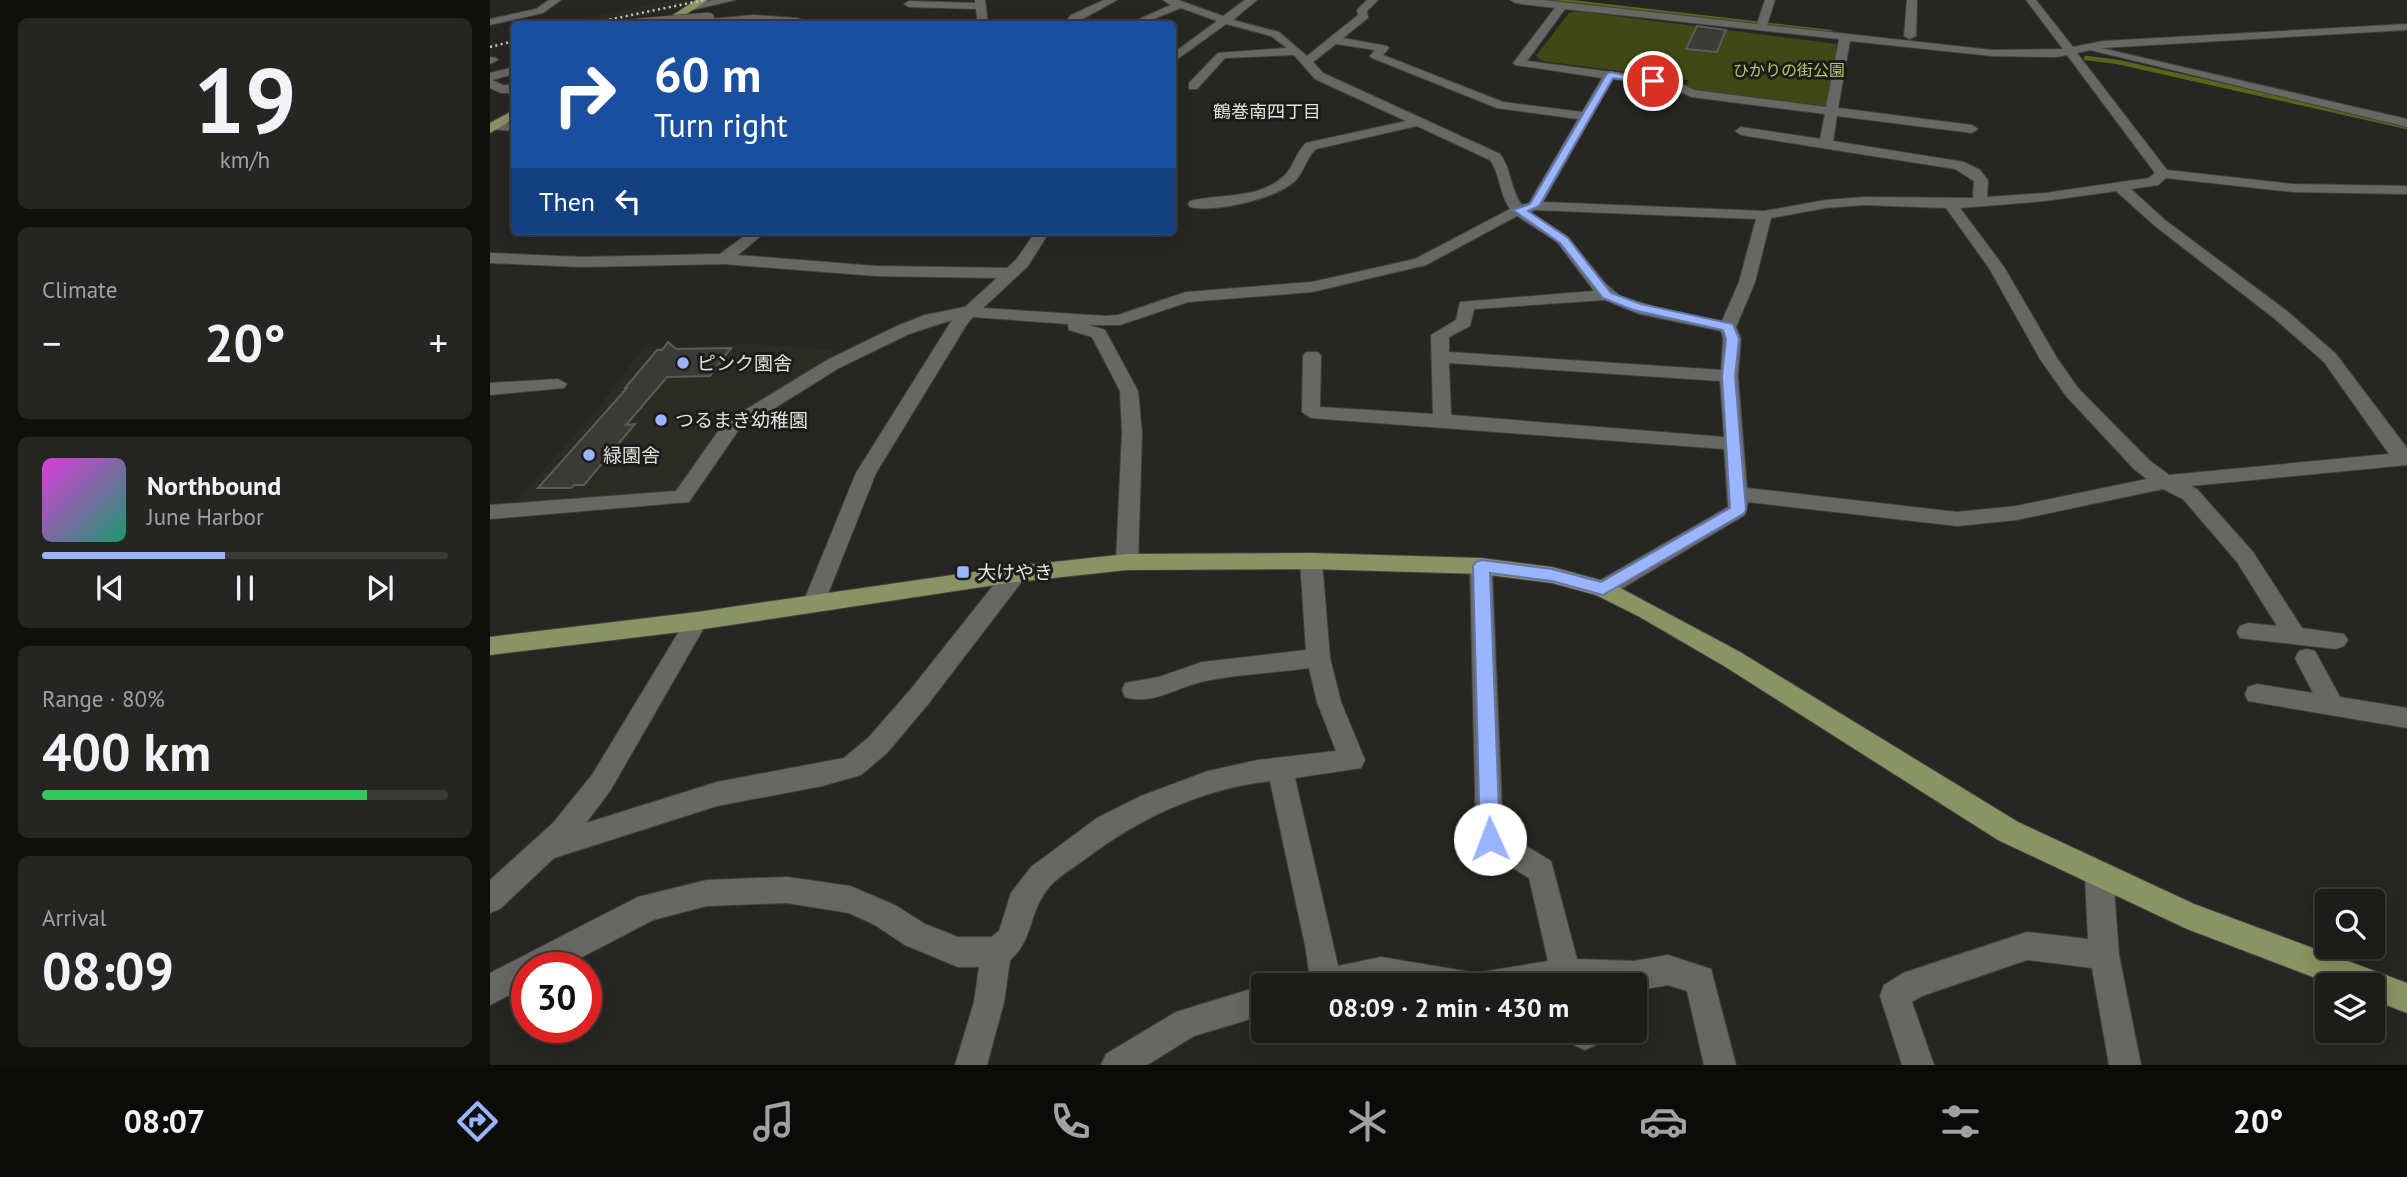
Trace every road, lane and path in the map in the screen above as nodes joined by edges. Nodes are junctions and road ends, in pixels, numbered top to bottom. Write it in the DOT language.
graph roads {
  1 [pos="557,0"];
  2 [pos="704,0"];
  3 [pos="730,0"];
  4 [pos="1112,0"];
  5 [pos="1168,0"];
  6 [pos="1252,0"];
  7 [pos="1373,0"];
  8 [pos="1515,0"];
  9 [pos="1770,0"];
  10 [pos="1912,0"];
  11 [pos="2031,0"];
  12 [pos="981,3"];
  13 [pos="909,4"];
  14 [pos="1180,5"];
  15 [pos="1562,5"];
  16 [pos="503,6"];
  17 [pos="692,7"];
  18 [pos="669,21"];
  19 [pos="734,21"];
  20 [pos="774,21"];
  21 [pos="983,21"];
  22 [pos="1072,21"];
  23 [pos="1140,21"];
  24 [pos="1226,21"];
  25 [pos="490,22"];
  26 [pos="1762,23"];
  27 [pos="2407,27"];
  28 [pos="1910,36"];
  29 [pos="1845,37"];
  30 [pos="1333,40"];
  31 [pos="2087,48"];
  32 [pos="2072,52"];
  33 [pos="1992,53"];
  34 [pos="1176,57"];
  35 [pos="1301,57"];
  36 [pos="511,59"];
  37 [pos="490,63"];
  38 [pos="511,63"];
  39 [pos="1610,75"];
  40 [pos="511,76"];
  41 [pos="490,80"];
  42 [pos="1193,86"];
  43 [pos="511,89"];
  44 [pos="1832,111"];
  45 [pos="511,116"];
  46 [pos="1586,116"];
  47 [pos="1418,122"];
  48 [pos="2407,122"];
  49 [pos="511,127"];
  50 [pos="493,128"];
  51 [pos="1972,129"];
  52 [pos="1741,131"];
  53 [pos="1826,143"];
  54 [pos="2163,174"];
  55 [pos="2121,188"];
  56 [pos="2407,190"];
  57 [pos="1980,202"];
  58 [pos="1195,204"];
  59 [pos="1950,204"];
  60 [pos="1526,208"];
  61 [pos="1764,215"];
  62 [pos="755,235"];
  63 [pos="1040,235"];
  64 [pos="490,258"];
  65 [pos="724,259"];
  66 [pos="1012,273"];
  67 [pos="1607,295"];
  68 [pos="967,312"];
  69 [pos="1046,316"];
  70 [pos="1728,327"];
  71 [pos="1312,356"];
  72 [pos="1441,358"];
  73 [pos="1728,376"];
  74 [pos="558,384"];
  75 [pos="490,389"];
  76 [pos="1442,419"];
  77 [pos="1733,444"];
  78 [pos="2407,458"];
  79 [pos="2165,482"];
  80 [pos="1738,494"];
  81 [pos="490,512"];
  82 [pos="1311,561"];
  83 [pos="1127,562"];
  84 [pos="1482,566"];
  85 [pos="1015,574"];
  86 [pos="1603,589"];
  87 [pos="814,603"];
  88 [pos="697,621"];
  89 [pos="2248,632"];
  90 [pos="2295,636"];
  91 [pos="2336,640"];
  92 [pos="490,646"];
  93 [pos="1318,658"];
  94 [pos="2307,658"];
  95 [pos="1135,690"];
  96 [pos="2258,694"];
  97 [pos="2333,707"];
  98 [pos="2407,718"];
  99 [pos="1280,768"];
  100 [pos="546,848"];
  101 [pos="2099,876"];
  102 [pos="490,899"];
  103 [pos="559,952"];
  104 [pos="996,952"];
  105 [pos="2104,955"];
  106 [pos="1320,973"];
  107 [pos="1571,973"];
  108 [pos="2341,973"];
  109 [pos="1647,974"];
  110 [pos="511,978"];
  111 [pos="490,989"];
  112 [pos="2385,990"];
  113 [pos="2407,998"];
  114 [pos="1251,1004"];
  115 [pos="971,1065"];
  116 [pos="1116,1065"];
  117 [pos="1720,1065"];
  118 [pos="1918,1065"];
  119 [pos="2125,1065"];
  1 -- 16 [label="street"];
  1 -- 25 [label="street"];
  2 -- 17 [label="main road"];
  3 -- 17 [label="street"];
  4 -- 22 [label="street"];
  5 -- 14 [label="street"];
  6 -- 24 [label="street"];
  7 -- 30 [label="street"];
  8 -- 15 [label="street"];
  9 -- 26 [label="street"];
  10 -- 28 [label="street"];
  11 -- 32 [label="street"];
  12 -- 13 [label="street"];
  12 -- 21 [label="street"];
  14 -- 23 [label="street"];
  14 -- 24 [label="street"];
  15 -- 26 [label="street"];
  15 -- 39 [label="street"];
  17 -- 18 [label="main road"];
  19 -- 20 [label="street"];
  24 -- 34 [label="street"];
  24 -- 35 [label="street"];
  26 -- 28 [label="street"];
  26 -- 29 [label="street"];
  27 -- 31 [label="street"];
  28 -- 33 [label="street"];
  29 -- 33 [label="street"];
  29 -- 44 [label="street"];
  30 -- 35 [label="street"];
  30 -- 46 [label="street"];
  31 -- 32 [label="street"];
  31 -- 48 [label="street"];
  32 -- 33 [label="street"];
  32 -- 54 [label="street"];
  35 -- 42 [label="street"];
  35 -- 47 [label="street"];
  36 -- 37 [label="street"];
  37 -- 38 [label="street"];
  39 -- 44 [label="street"];
  39 -- 46 [label="street"];
  40 -- 41 [label="street"];
  41 -- 43 [label="street"];
  44 -- 51 [label="street"];
  44 -- 53 [label="street"];
  45 -- 50 [label="main road"];
  46 -- 60 [label="street"];
  47 -- 58 [label="street"];
  47 -- 60 [label="street"];
  49 -- 50 [label="street"];
  52 -- 53 [label="street"];
  53 -- 57 [label="street"];
  54 -- 55 [label="street"];
  54 -- 56 [label="street"];
  55 -- 57 [label="street"];
  55 -- 78 [label="street"];
  57 -- 59 [label="street"];
  59 -- 61 [label="street"];
  59 -- 79 [label="street"];
  60 -- 61 [label="street"];
  60 -- 67 [label="street"];
  60 -- 69 [label="street"];
  61 -- 70 [label="street"];
  62 -- 65 [label="street"];
  63 -- 66 [label="street"];
  64 -- 65 [label="street"];
  65 -- 66 [label="street"];
  66 -- 68 [label="street"];
  67 -- 70 [label="street"];
  67 -- 72 [label="street"];
  68 -- 69 [label="street"];
  68 -- 81 [label="street"];
  68 -- 87 [label="street"];
  69 -- 83 [label="street"];
  70 -- 73 [label="street"];
  71 -- 76 [label="street"];
  72 -- 73 [label="street"];
  72 -- 76 [label="street"];
  73 -- 77 [label="street"];
  74 -- 75 [label="street"];
  76 -- 77 [label="street"];
  77 -- 80 [label="street"];
  78 -- 79 [label="street"];
  79 -- 80 [label="street"];
  79 -- 90 [label="street"];
  80 -- 86 [label="street"];
  82 -- 83 [label="main road"];
  82 -- 84 [label="main road"];
  82 -- 93 [label="street"];
  83 -- 85 [label="main road"];
  84 -- 86 [label="main road"];
  84 -- 107 [label="street"];
  85 -- 87 [label="main road"];
  85 -- 100 [label="street"];
  86 -- 101 [label="main road"];
  87 -- 88 [label="main road"];
  88 -- 92 [label="main road"];
  88 -- 100 [label="street"];
  89 -- 90 [label="street"];
  90 -- 91 [label="street"];
  93 -- 95 [label="street"];
  93 -- 99 [label="street"];
  94 -- 97 [label="street"];
  96 -- 97 [label="street"];
  97 -- 98 [label="street"];
  99 -- 104 [label="street"];
  99 -- 106 [label="street"];
  100 -- 102 [label="street"];
  101 -- 105 [label="street"];
  101 -- 108 [label="main road"];
  103 -- 104 [label="street"];
  104 -- 115 [label="street"];
  105 -- 118 [label="street"];
  105 -- 119 [label="street"];
  109 -- 117 [label="street"];
  110 -- 111 [label="street"];
  112 -- 113 [label="main road"];
  114 -- 116 [label="street"];
}
